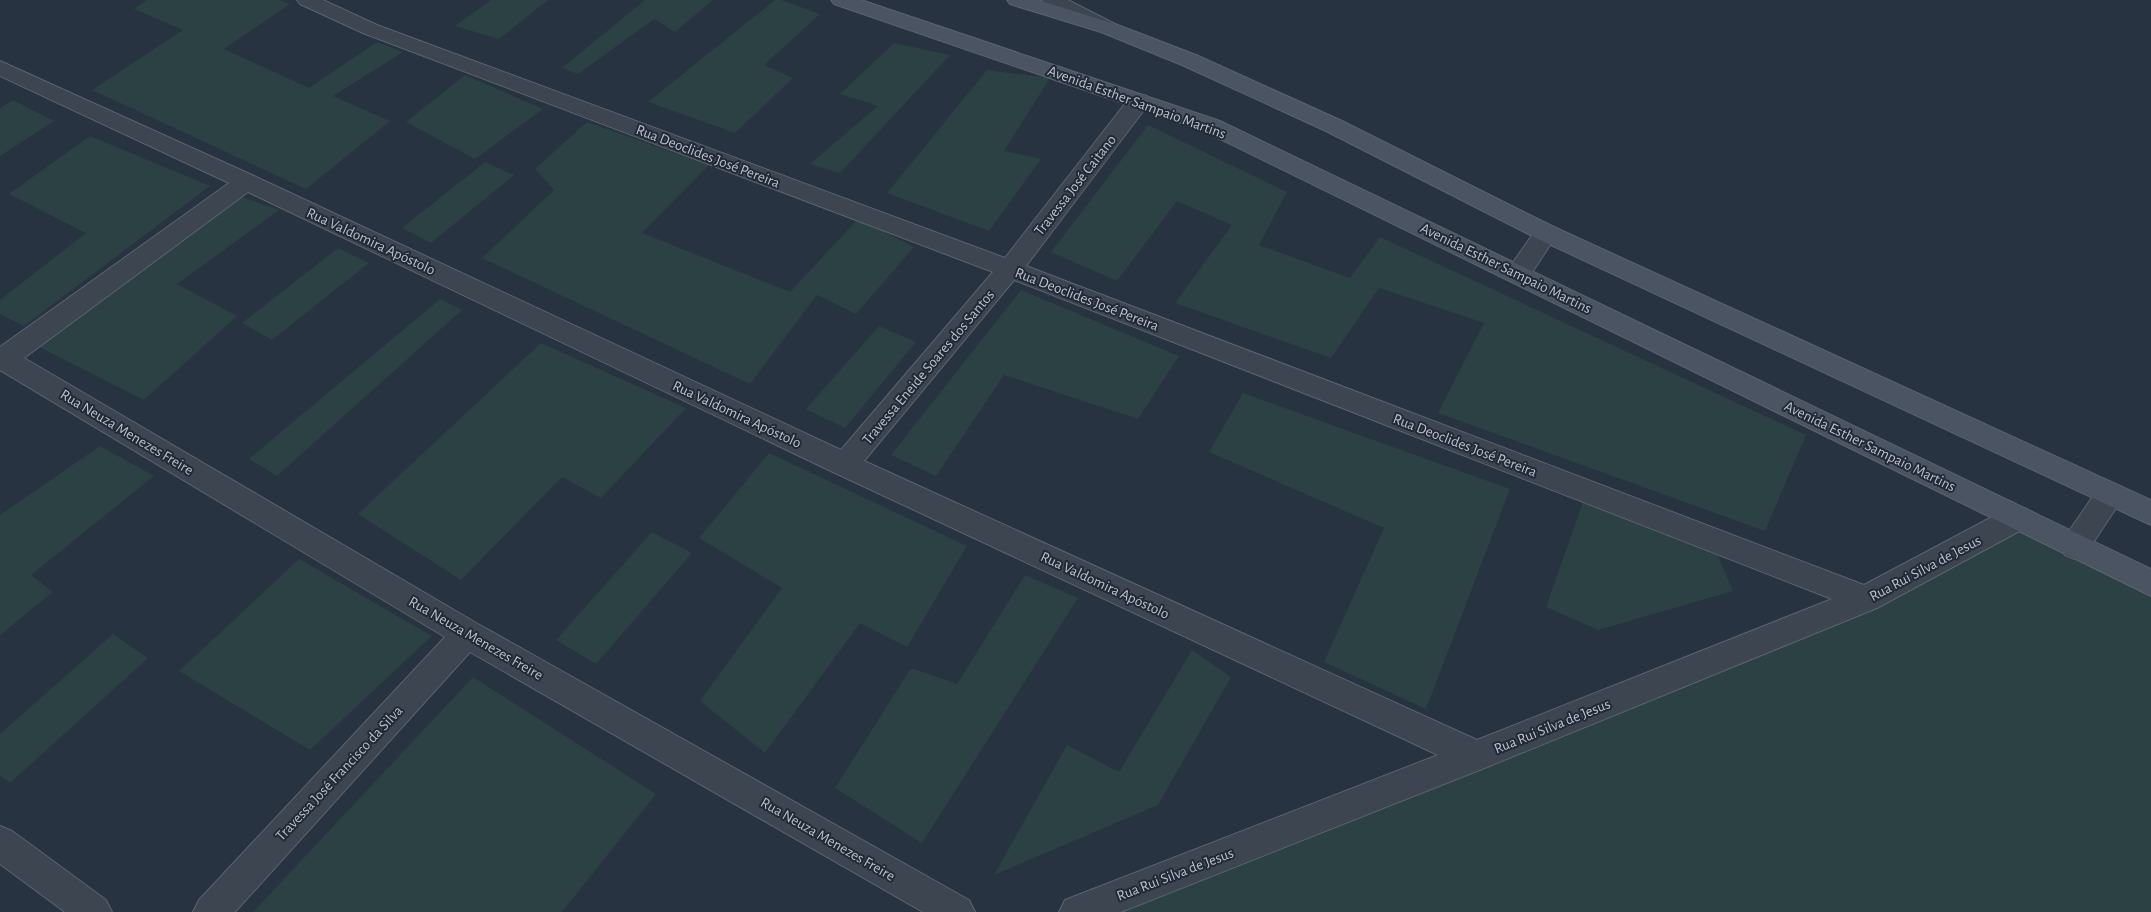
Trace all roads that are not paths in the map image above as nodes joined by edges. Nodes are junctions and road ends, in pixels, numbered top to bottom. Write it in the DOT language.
graph roads {
  1 [pos="308,0"];
  2 [pos="841,0"];
  3 [pos="1017,0"];
  4 [pos="1052,0"];
  5 [pos="1108,28"];
  6 [pos="0,68"];
  7 [pos="1139,101"];
  8 [pos="246,182"];
  9 [pos="1546,233"];
  10 [pos="1010,269"];
  11 [pos="1518,274"];
  12 [pos="2,358"];
  13 [pos="845,465"];
  14 [pos="2110,494"];
  15 [pos="2151,512"];
  16 [pos="2017,518"];
  17 [pos="2075,546"];
  18 [pos="2151,583"];
  19 [pos="1866,600"];
  20 [pos="467,634"];
  21 [pos="1476,756"];
  22 [pos="0,843"];
  23 [pos="94,912"];
  24 [pos="212,912"];
  25 [pos="957,912"];
  26 [pos="1077,912"];
  1 -- 10 [label="street, Rua Deoclides José Pereira"];
  2 -- 7 [label="street, Avenida Esther Sampaio Martins"];
  3 -- 5 [label="street"];
  4 -- 5 [label="street"];
  5 -- 9 [label="street"];
  6 -- 8 [label="street, Rua Valdomira Apóstolo"];
  7 -- 10 [label="street, Travessa José Caitano"];
  7 -- 11 [label="street, Avenida Esther Sampaio Martins"];
  8 -- 12 [label="street"];
  8 -- 13 [label="street, Rua Valdomira Apóstolo"];
  9 -- 11 [label="street"];
  9 -- 14 [label="street"];
  10 -- 13 [label="street, Travessa Eneide Soares dos Santos"];
  10 -- 19 [label="street, Rua Deoclides José Pereira"];
  11 -- 16 [label="street, Avenida Esther Sampaio Martins"];
  12 -- 20 [label="street, Rua Neuza Menezes Freire"];
  13 -- 21 [label="street, Rua Valdomira Apóstolo"];
  14 -- 15 [label="street"];
  14 -- 17 [label="street"];
  16 -- 17 [label="street, Avenida Esther Sampaio Martins"];
  16 -- 19 [label="street, Rua Rui Silva de Jesus"];
  17 -- 18 [label="street, Avenida Esther Sampaio Martins"];
  19 -- 21 [label="street, Rua Rui Silva de Jesus"];
  20 -- 24 [label="street, Travessa José Francisco da Silva"];
  20 -- 25 [label="street, Rua Neuza Menezes Freire"];
  21 -- 26 [label="street, Rua Rui Silva de Jesus"];
  22 -- 23 [label="street"];
}
